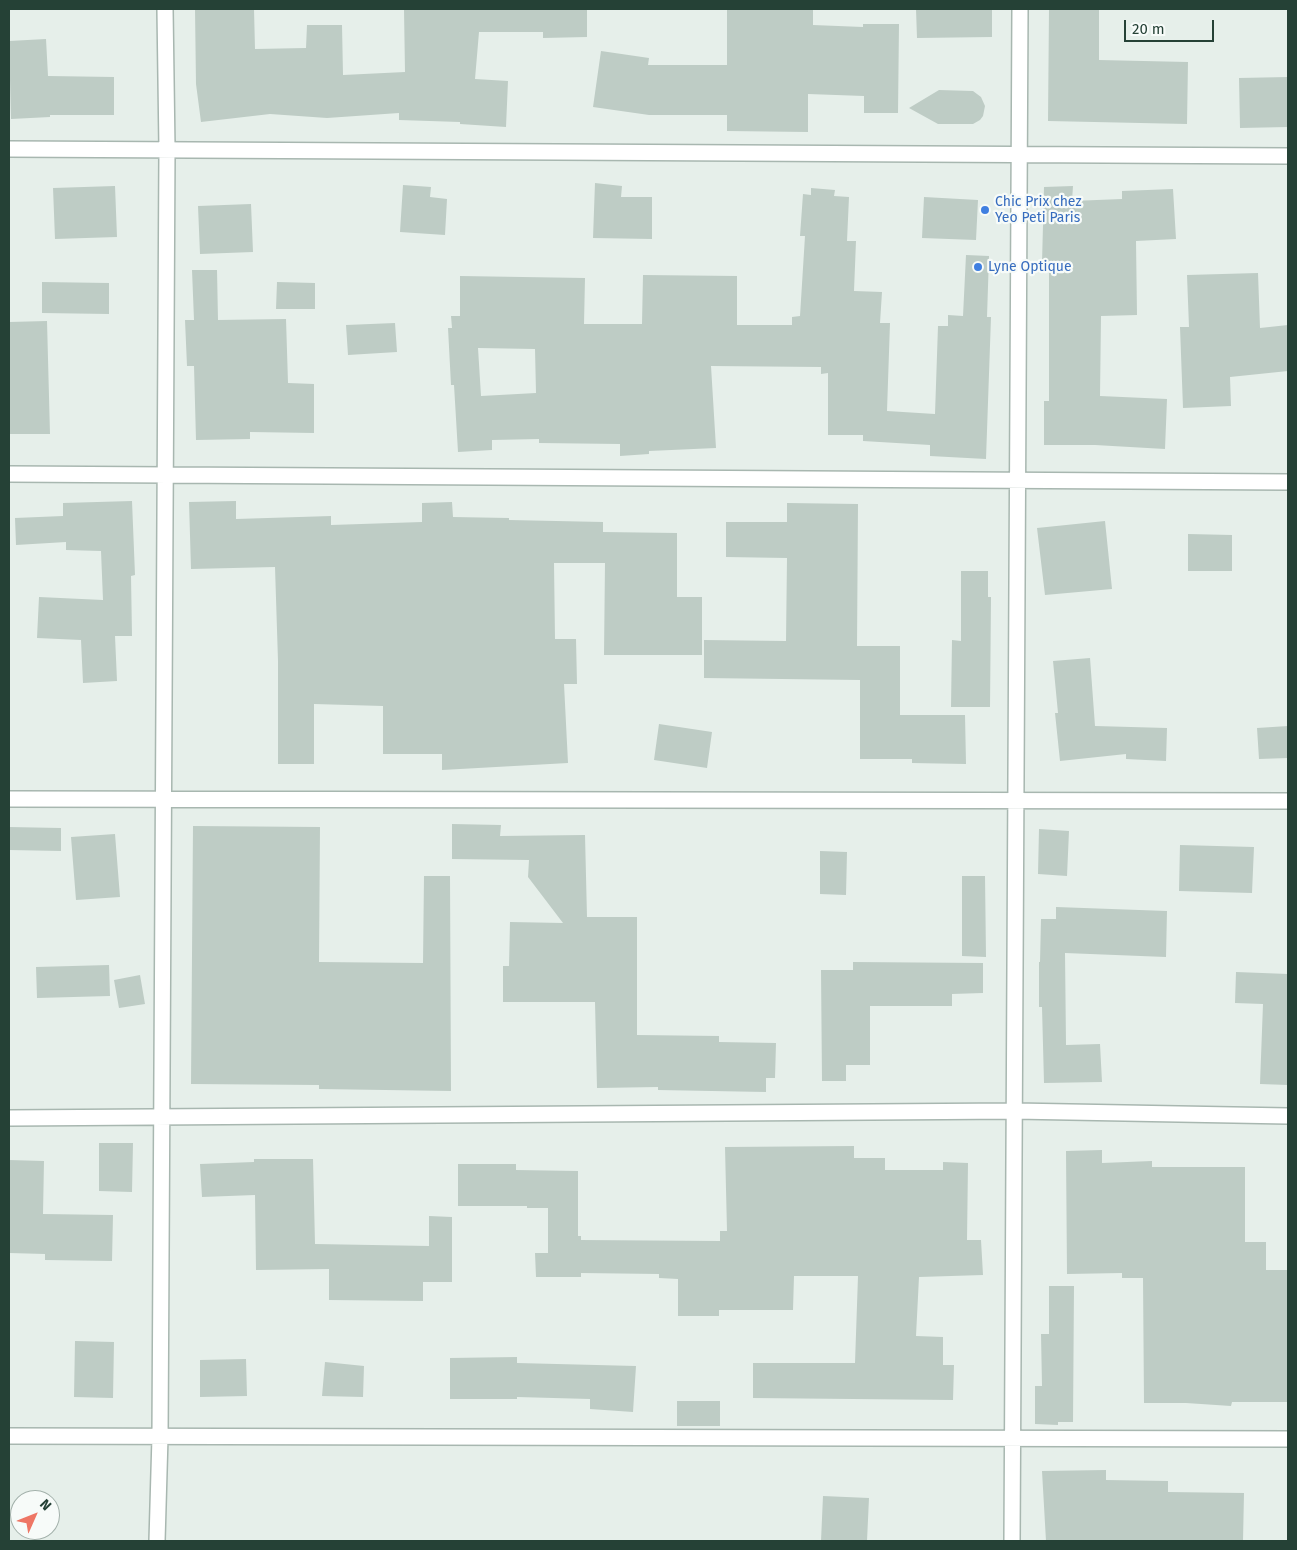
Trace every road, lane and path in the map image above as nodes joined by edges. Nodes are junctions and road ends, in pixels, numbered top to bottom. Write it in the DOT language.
graph roads {
  1 [pos="165,9"];
  2 [pos="1020,9"];
  3 [pos="9,149"];
  4 [pos="167,149"];
  5 [pos="1020,154"];
  6 [pos="1288,156"];
  7 [pos="9,474"];
  8 [pos="165,474"];
  9 [pos="1018,480"];
  10 [pos="1288,482"];
  11 [pos="9,799"];
  12 [pos="163,800"];
  13 [pos="1017,800"];
  14 [pos="1288,801"];
  15 [pos="1015,1111"];
  16 [pos="1288,1116"];
  17 [pos="9,1118"];
  18 [pos="162,1118"];
  19 [pos="9,1436"];
  20 [pos="160,1437"];
  21 [pos="1012,1438"];
  22 [pos="1288,1439"];
  23 [pos="157,1541"];
  24 [pos="1012,1541"];
  1 -- 4 [label="street"];
  2 -- 5 [label="street"];
  3 -- 4 [label="street"];
  4 -- 5 [label="street"];
  4 -- 8 [label="street"];
  5 -- 6 [label="street"];
  5 -- 9 [label="street"];
  7 -- 8 [label="street"];
  8 -- 9 [label="street"];
  8 -- 12 [label="street"];
  9 -- 10 [label="street"];
  9 -- 13 [label="street"];
  11 -- 12 [label="street"];
  12 -- 13 [label="street"];
  12 -- 18 [label="street"];
  13 -- 14 [label="street"];
  13 -- 15 [label="street"];
  15 -- 16 [label="street"];
  15 -- 18 [label="street"];
  15 -- 21 [label="street"];
  17 -- 18 [label="street"];
  18 -- 20 [label="street"];
  19 -- 20 [label="street"];
  20 -- 21 [label="street"];
  20 -- 23 [label="street"];
  21 -- 22 [label="street"];
  21 -- 24 [label="street"];
}
